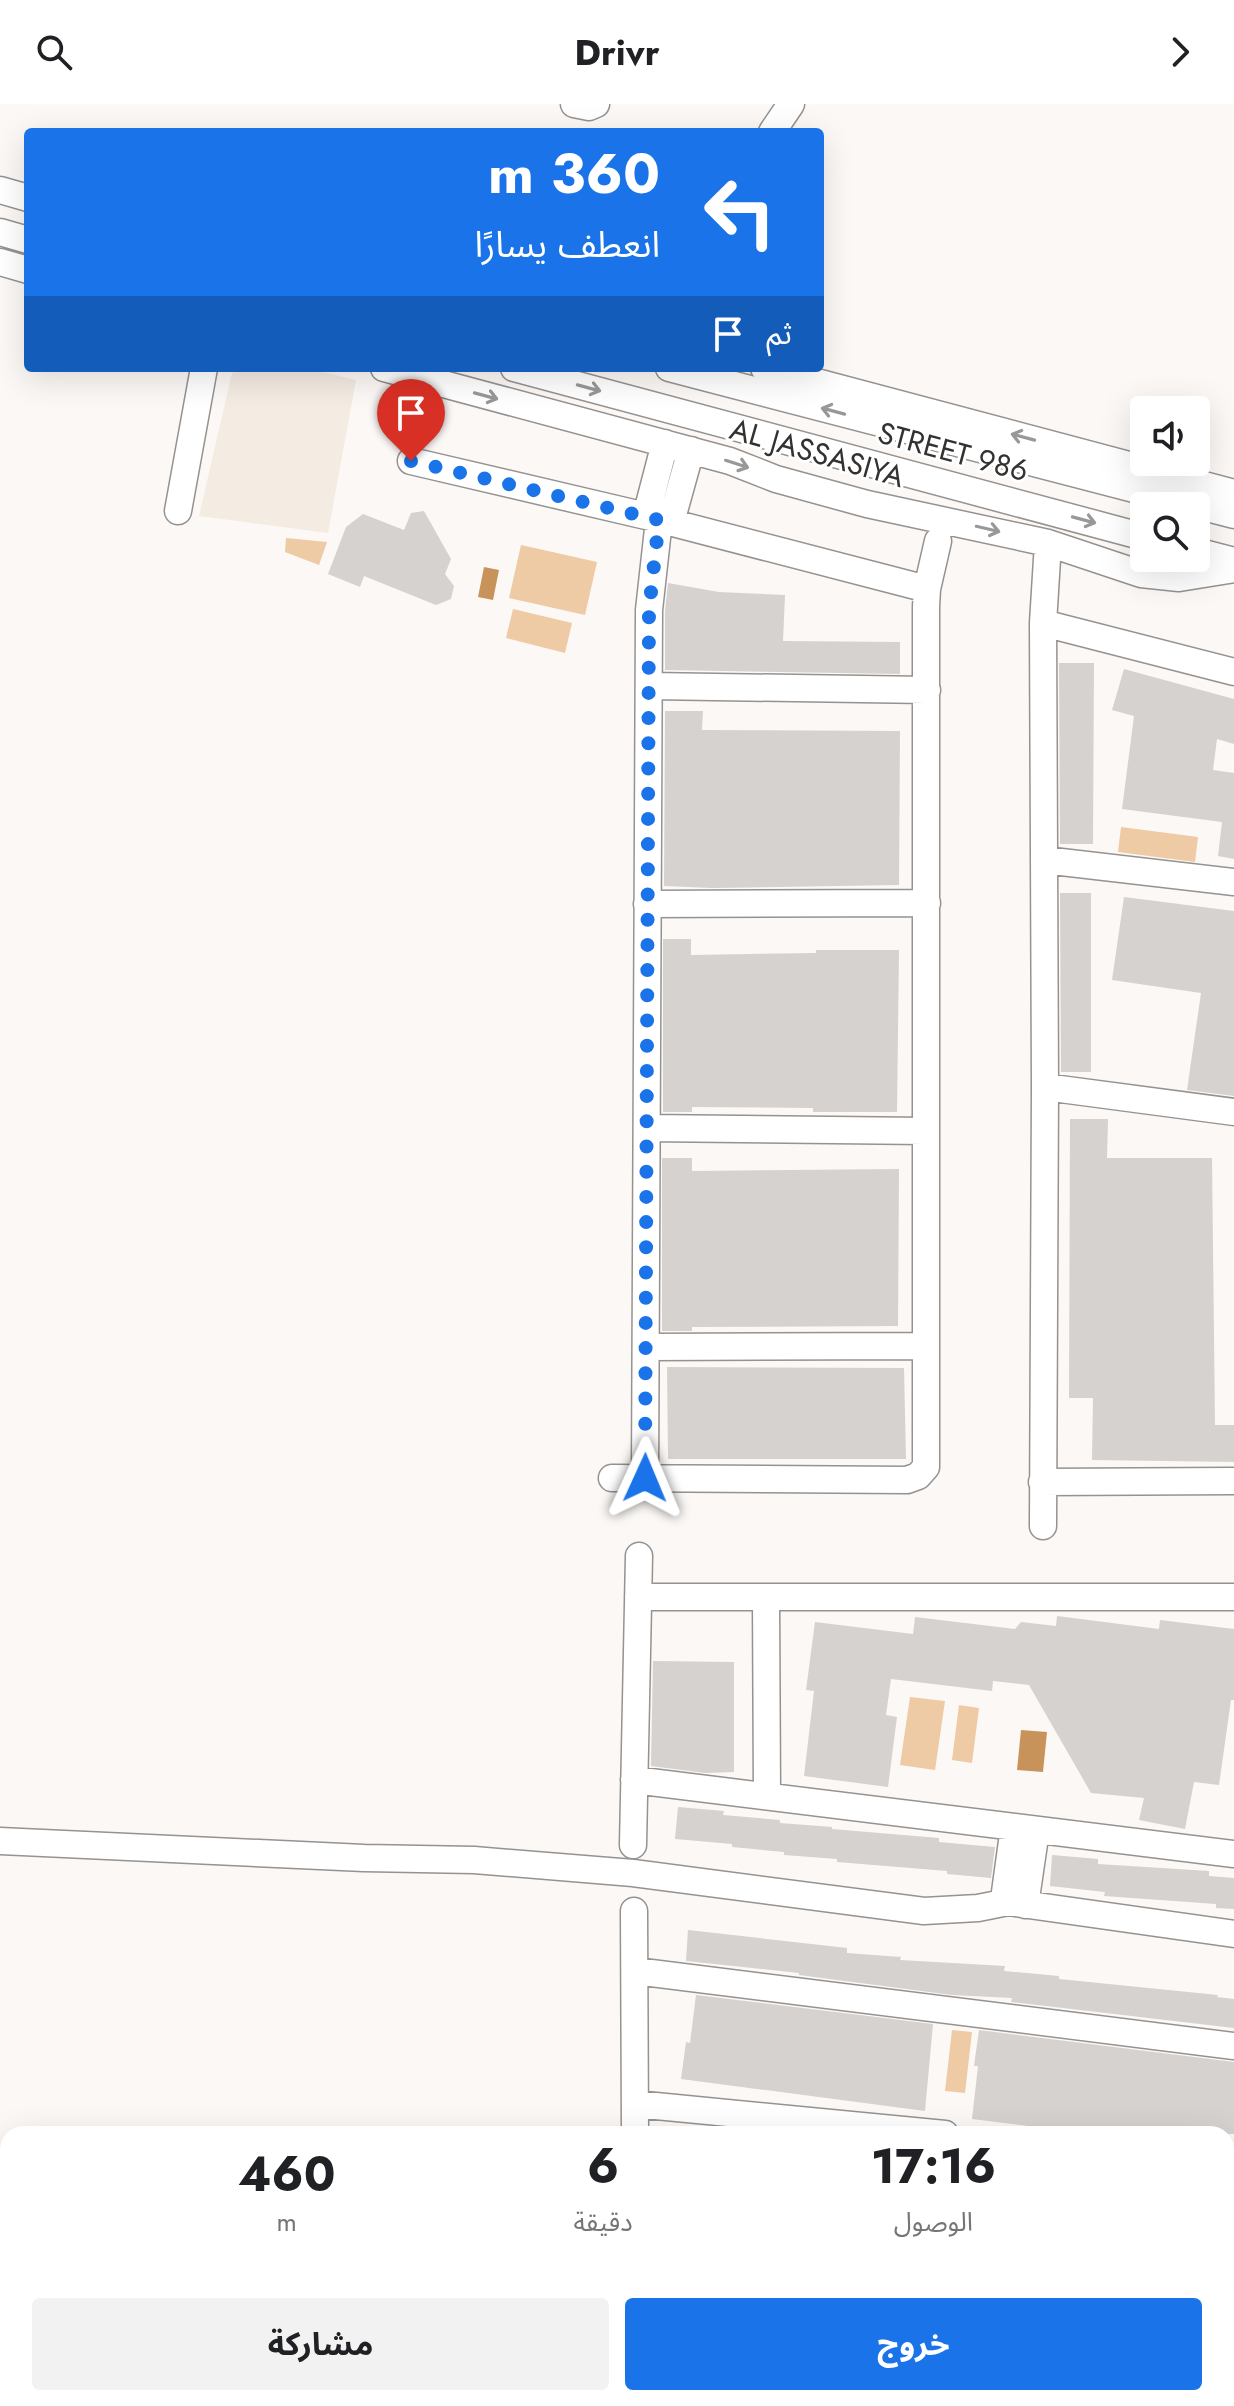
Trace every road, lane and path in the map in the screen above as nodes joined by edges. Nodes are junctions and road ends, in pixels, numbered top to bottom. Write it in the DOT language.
graph roads {
  1 [pos="574,104"];
  2 [pos="596,104"];
  3 [pos="791,104"];
  4 [pos="775,128"];
  5 [pos="0,190"];
  6 [pos="24,197"];
  7 [pos="0,232"];
  8 [pos="24,239"];
  9 [pos="0,262"];
  10 [pos="24,269"];
  11 [pos="203,372"];
  12 [pos="391,372"];
  13 [pos="529,372"];
  14 [pos="684,372"];
  15 [pos="779,372"];
  16 [pos="789,441"];
  17 [pos="665,443"];
  18 [pos="691,450"];
  19 [pos="411,461"];
  20 [pos="812,489"];
  21 [pos="1234,493"];
  22 [pos="178,511"];
  23 [pos="1234,515"];
  24 [pos="659,519"];
  25 [pos="1130,533"];
  26 [pos="938,541"];
  27 [pos="1048,543"];
  28 [pos="1210,555"];
  29 [pos="1234,561"];
  30 [pos="1234,569"];
  31 [pos="927,589"];
  32 [pos="1043,623"];
  33 [pos="1234,672"];
  34 [pos="650,686"];
  35 [pos="927,690"];
  36 [pos="1044,860"];
  37 [pos="1234,882"];
  38 [pos="927,903"];
  39 [pos="647,904"];
  40 [pos="1045,1087"];
  41 [pos="1234,1112"];
  42 [pos="647,1128"];
  43 [pos="926,1131"];
  44 [pos="926,1346"];
  45 [pos="647,1347"];
  46 [pos="612,1478"];
  47 [pos="645,1478"];
  48 [pos="1234,1481"];
  49 [pos="1042,1482"];
  50 [pos="1043,1526"];
  51 [pos="639,1556"];
  52 [pos="638,1597"];
  53 [pos="766,1597"];
  54 [pos="1234,1597"];
  55 [pos="634,1780"];
  56 [pos="767,1796"];
  57 [pos="1025,1828"];
  58 [pos="0,1841"];
  59 [pos="633,1845"];
  60 [pos="1234,1854"];
  61 [pos="1017,1903"];
  62 [pos="634,1911"];
  63 [pos="1234,1934"];
  64 [pos="635,1971"];
  65 [pos="1234,2046"];
  66 [pos="635,2104"];
  67 [pos="635,2126"];
  68 [pos="838,2126"];
  1 -- 2 [label="street"];
  3 -- 4 [label="street"];
  5 -- 6 [label="street"];
  7 -- 8 [label="street"];
  9 -- 10 [label="street"];
  11 -- 22 [label="street"];
  12 -- 17 [label="street, AL JASSASIYA, one-way"];
  13 -- 16 [label="street, STREET 986, one-way"];
  23 -- 14 [label="street, STREET 986, one-way"];
  21 -- 15 [label="street, one-way"];
  16 -- 20 [label="street"];
  16 -- 25 [label="street, STREET 986, one-way"];
  17 -- 18 [label="street, AL JASSASIYA"];
  17 -- 24 [label="street"];
  18 -- 20 [label="street, AL JASSASIYA, one-way"];
  18 -- 24 [label="street"];
  19 -- 24 [label="street"];
  20 -- 27 [label="street, AL JASSASIYA, one-way"];
  24 -- 31 [label="street"];
  24 -- 34 [label="street"];
  26 -- 31 [label="street"];
  27 -- 30 [label="street, AL JASSASIYA"];
  27 -- 32 [label="street"];
  28 -- 29 [label="street"];
  31 -- 35 [label="street"];
  32 -- 33 [label="street"];
  32 -- 36 [label="street"];
  34 -- 35 [label="street"];
  34 -- 39 [label="street"];
  35 -- 38 [label="street"];
  36 -- 37 [label="street"];
  36 -- 40 [label="street"];
  38 -- 39 [label="street"];
  38 -- 43 [label="street"];
  39 -- 42 [label="street"];
  40 -- 41 [label="street"];
  40 -- 49 [label="street"];
  42 -- 43 [label="street"];
  42 -- 45 [label="street"];
  43 -- 44 [label="street"];
  44 -- 45 [label="street"];
  44 -- 47 [label="street"];
  45 -- 47 [label="street"];
  46 -- 47 [label="street"];
  48 -- 49 [label="street"];
  49 -- 50 [label="street"];
  51 -- 52 [label="street"];
  52 -- 53 [label="street"];
  52 -- 55 [label="street"];
  53 -- 54 [label="street"];
  53 -- 56 [label="street"];
  55 -- 56 [label="street"];
  55 -- 59 [label="street"];
  56 -- 57 [label="street"];
  57 -- 60 [label="street"];
  57 -- 61 [label="street"];
  58 -- 61 [label="street"];
  61 -- 63 [label="street"];
  62 -- 64 [label="street"];
  64 -- 65 [label="street"];
  64 -- 66 [label="street"];
  66 -- 67 [label="street"];
  66 -- 68 [label="street"];
}
